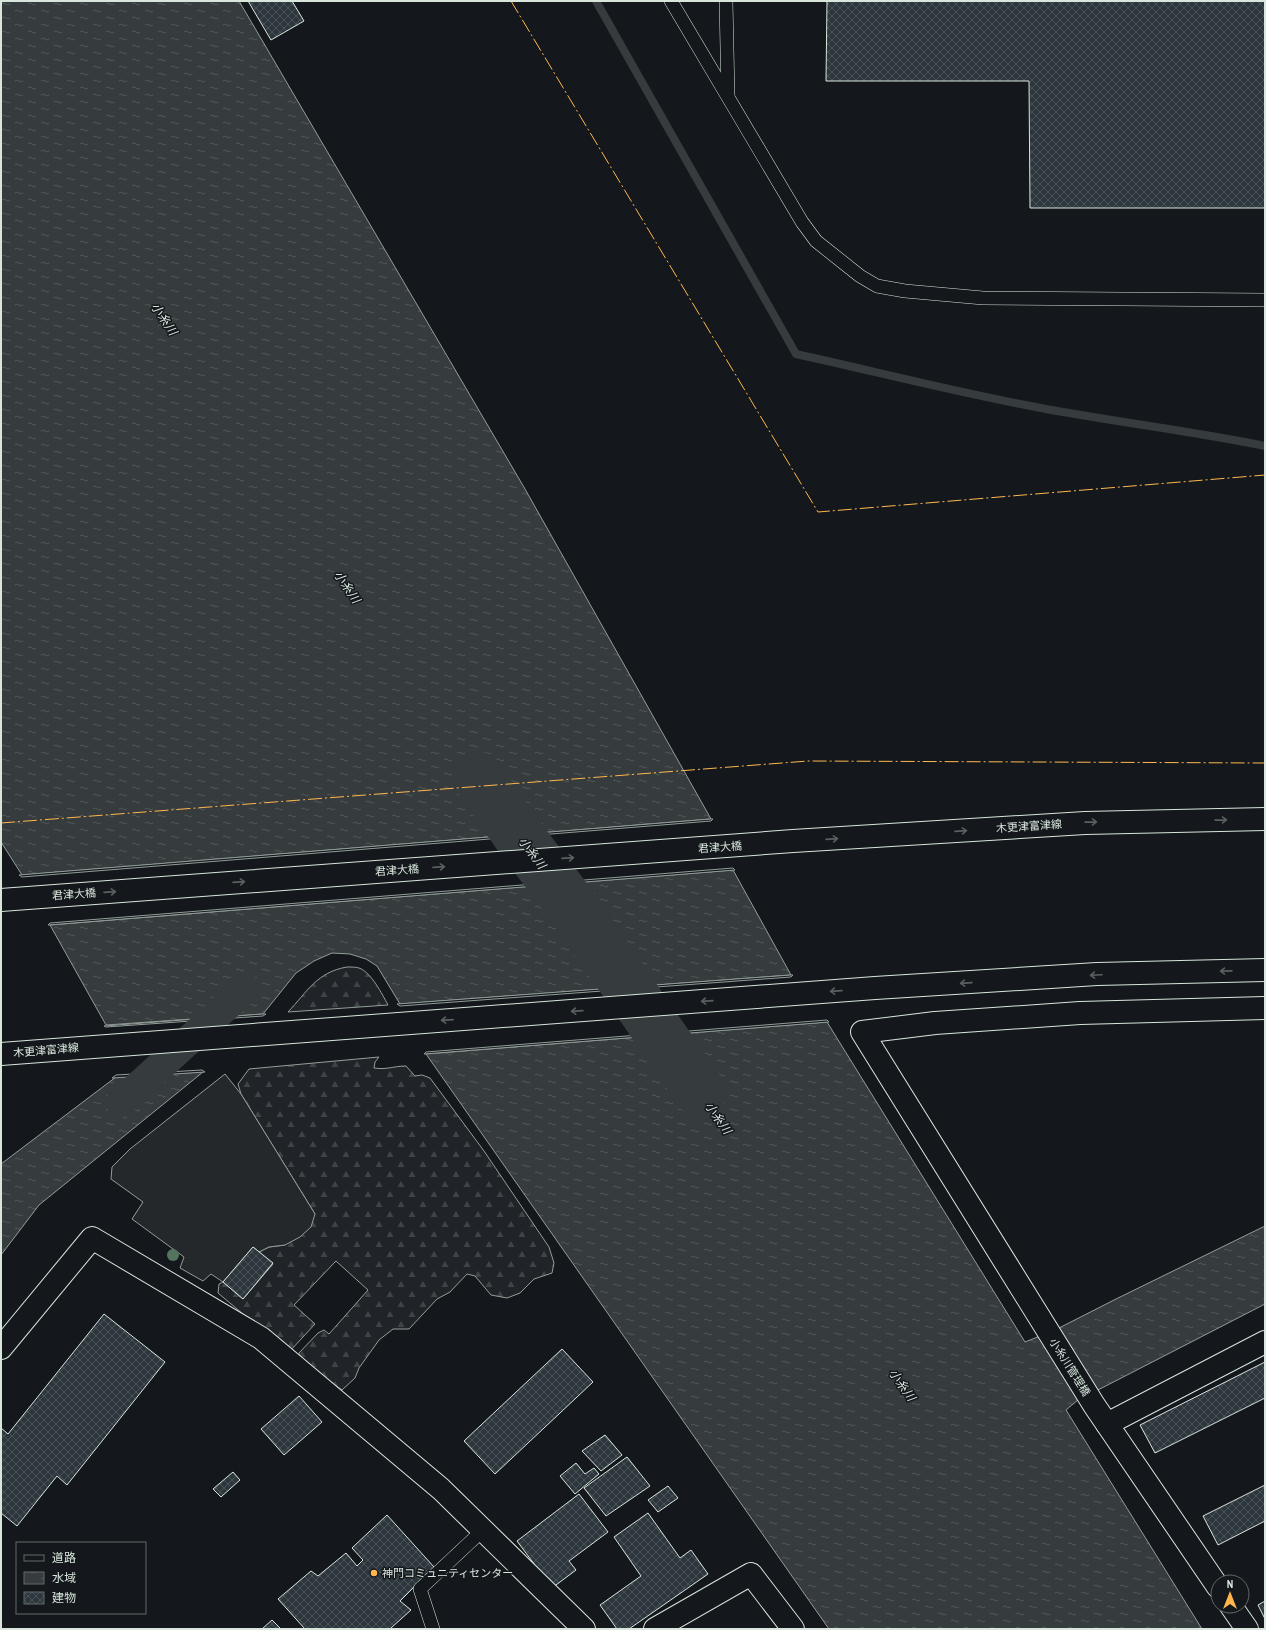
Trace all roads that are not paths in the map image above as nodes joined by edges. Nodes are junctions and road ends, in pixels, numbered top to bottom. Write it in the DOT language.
graph roads {
  1 [pos="671,1"];
  2 [pos="726,1"];
  3 [pos="728,98"];
  4 [pos="1265,300"];
  5 [pos="1265,819"];
  6 [pos="793,841"];
  7 [pos="1,900"];
  8 [pos="1265,970"];
  9 [pos="1265,1008"];
  10 [pos="1,1054"];
  11 [pos="1265,1342"];
  12 [pos="1,1348"];
  13 [pos="1107,1424"];
  14 [pos="483,1530"];
  15 [pos="1210,1575"];
  16 [pos="1237,1614"];
  17 [pos="433,1629"];
  18 [pos="584,1629"];
  19 [pos="655,1629"];
  20 [pos="792,1629"];
  21 [pos="1247,1629"];
  1 -- 3 [label="lane"];
  2 -- 3 [label="lane"];
  3 -- 4 [label="lane"];
  6 -- 5 [label="main road, 木更津富津線, one-way"];
  7 -- 6 [label="main road, 君津大橋, one-way"];
  8 -- 10 [label="main road, 木更津富津線, one-way"];
  9 -- 13 [label="main road, 小糸川管理橋"];
  11 -- 13 [label="main road"];
  12 -- 14 [label="main road"];
  13 -- 15 [label="main road, 小糸川管理橋"];
  14 -- 17 [label="lane"];
  14 -- 18 [label="main road"];
  16 -- 21 [label="main road"];
  19 -- 20 [label="main road"];
}
